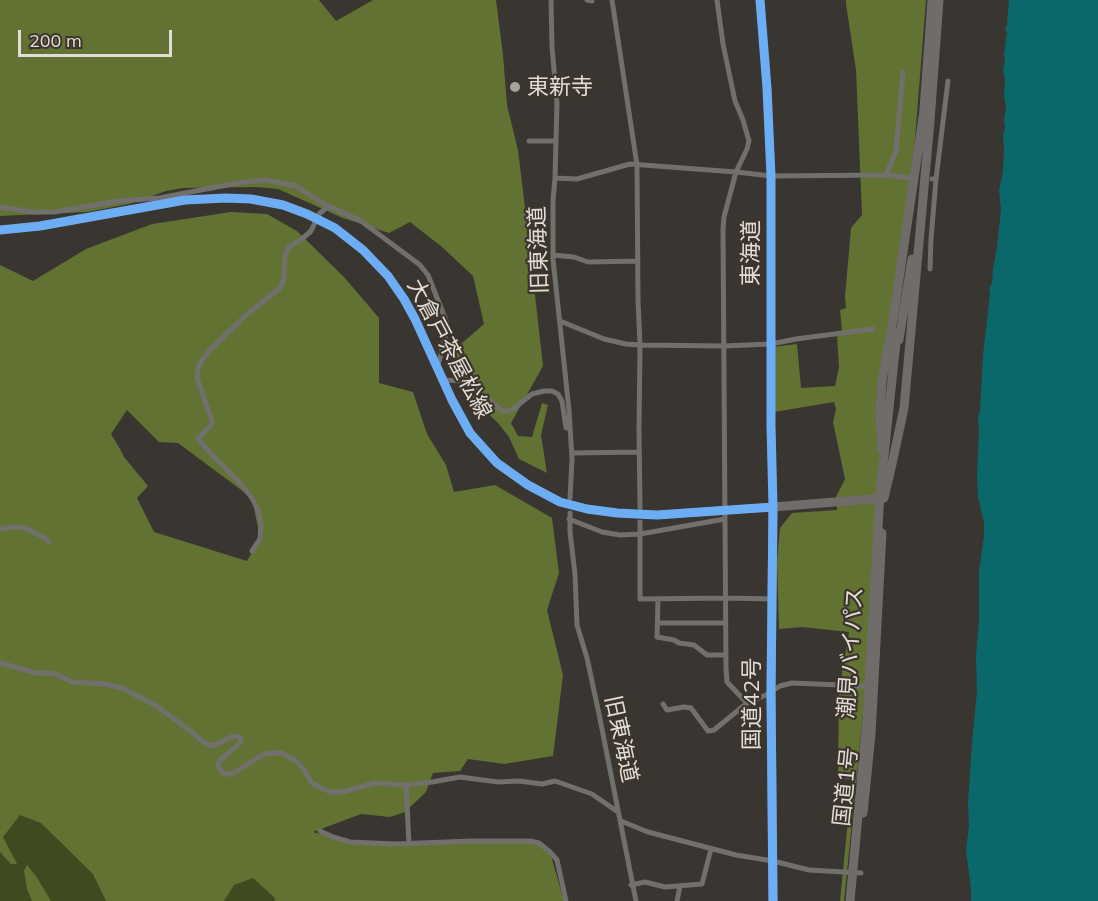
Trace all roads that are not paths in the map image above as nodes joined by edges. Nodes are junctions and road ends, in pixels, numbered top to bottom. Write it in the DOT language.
graph roads {
  1 [pos="551,0"];
  2 [pos="587,0"];
  3 [pos="612,0"];
  4 [pos="717,0"];
  5 [pos="760,0"];
  6 [pos="932,0"];
  7 [pos="939,0"];
  8 [pos="592,1"];
  9 [pos="903,72"];
  10 [pos="556,79"];
  11 [pos="948,81"];
  12 [pos="537,82"];
  13 [pos="571,85"];
  14 [pos="556,86"];
  15 [pos="923,117"];
  16 [pos="529,141"];
  17 [pos="556,141"];
  18 [pos="637,165"];
  19 [pos="925,166"];
  20 [pos="736,172"];
  21 [pos="886,175"];
  22 [pos="771,176"];
  23 [pos="555,178"];
  24 [pos="909,178"];
  25 [pos="0,207"];
  26 [pos="330,207"];
  27 [pos="317,219"];
  28 [pos="0,230"];
  29 [pos="553,255"];
  30 [pos="638,261"];
  31 [pos="930,269"];
  32 [pos="560,321"];
  33 [pos="873,329"];
  34 [pos="771,344"];
  35 [pos="640,345"];
  36 [pos="724,346"];
  37 [pos="437,368"];
  38 [pos="442,380"];
  39 [pos="889,408"];
  40 [pos="570,428"];
  41 [pos="639,452"];
  42 [pos="572,453"];
  43 [pos="570,498"];
  44 [pos="884,498"];
  45 [pos="773,507"];
  46 [pos="640,508"];
  47 [pos="724,509"];
  48 [pos="724,519"];
  49 [pos="640,522"];
  50 [pos="0,529"];
  51 [pos="640,534"];
  52 [pos="50,542"];
  53 [pos="252,551"];
  54 [pos="726,598"];
  55 [pos="773,599"];
  56 [pos="658,600"];
  57 [pos="658,623"];
  58 [pos="725,623"];
  59 [pos="725,656"];
  60 [pos="0,663"];
  61 [pos="863,686"];
  62 [pos="771,692"];
  63 [pos="747,703"];
  64 [pos="663,704"];
  65 [pos="406,785"];
  66 [pos="618,812"];
  67 [pos="621,821"];
  68 [pos="320,831"];
  69 [pos="409,844"];
  70 [pos="711,849"];
  71 [pos="773,861"];
  72 [pos="859,873"];
  73 [pos="631,885"];
  74 [pos="680,886"];
  75 [pos="566,901"];
  76 [pos="636,901"];
  77 [pos="677,901"];
  78 [pos="773,901"];
  79 [pos="852,901"];
  1 -- 10 [label="street, 旧東海道"];
  2 -- 8 [label="street"];
  3 -- 18 [label="street"];
  4 -- 20 [label="street"];
  5 -- 22 [label="street, 東海道"];
  6 -- 15 [label="highway"];
  7 -- 19 [label="highway"];
  9 -- 21 [label="street"];
  10 -- 12 [label="street"];
  10 -- 14 [label="street, 旧東海道"];
  11 -- 31 [label="street"];
  13 -- 14 [label="street"];
  14 -- 17 [label="street, 旧東海道"];
  15 -- 39 [label="highway, 潮見バイパス"];
  15 -- 44 [label="highway"];
  16 -- 17 [label="street"];
  17 -- 23 [label="street, 旧東海道"];
  18 -- 20 [label="street"];
  18 -- 23 [label="street"];
  18 -- 30 [label="street"];
  19 -- 39 [label="highway, 潮見バイパス"];
  19 -- 44 [label="highway"];
  20 -- 22 [label="street"];
  20 -- 36 [label="street"];
  21 -- 22 [label="street"];
  21 -- 24 [label="street"];
  22 -- 34 [label="street, 東海道"];
  23 -- 29 [label="street, 旧東海道"];
  25 -- 26 [label="street"];
  26 -- 27 [label="street"];
  26 -- 37 [label="street"];
  27 -- 28 [label="street, 大倉戸茶屋松線"];
  27 -- 37 [label="street, 大倉戸茶屋松線"];
  27 -- 53 [label="street"];
  29 -- 30 [label="street"];
  29 -- 32 [label="street, 旧東海道"];
  30 -- 35 [label="street"];
  32 -- 35 [label="street"];
  32 -- 40 [label="street, 旧東海道"];
  33 -- 34 [label="street"];
  34 -- 36 [label="street"];
  34 -- 45 [label="street, 東海道"];
  35 -- 36 [label="street"];
  35 -- 41 [label="street"];
  36 -- 47 [label="street"];
  37 -- 38 [label="street, 大倉戸茶屋松線"];
  38 -- 40 [label="street"];
  38 -- 47 [label="street, 大倉戸茶屋松線"];
  39 -- 79 [label="highway, 潮見バイパス, bridge"];
  40 -- 42 [label="street, 旧東海道"];
  41 -- 42 [label="street"];
  41 -- 46 [label="street"];
  42 -- 43 [label="street, 旧東海道"];
  44 -- 45 [label="highway"];
  44 -- 72 [label="highway, 国道1号"];
  45 -- 47 [label="street, 大倉戸茶屋松線"];
  45 -- 55 [label="highway, 国道42号"];
  47 -- 48 [label="street"];
  48 -- 51 [label="street"];
  48 -- 54 [label="street"];
  49 -- 51 [label="street"];
  50 -- 52 [label="street"];
  51 -- 56 [label="street"];
  51 -- 66 [label="street, 旧東海道"];
  54 -- 55 [label="street"];
  54 -- 56 [label="street"];
  54 -- 58 [label="street"];
  55 -- 62 [label="highway, 国道42号"];
  56 -- 57 [label="street"];
  57 -- 58 [label="street"];
  57 -- 59 [label="street"];
  58 -- 59 [label="street"];
  59 -- 63 [label="street"];
  60 -- 65 [label="street"];
  61 -- 62 [label="street"];
  62 -- 63 [label="street"];
  62 -- 71 [label="highway, 国道42号"];
  63 -- 64 [label="street"];
  65 -- 66 [label="street"];
  65 -- 69 [label="street"];
  66 -- 67 [label="street, 旧東海道"];
  67 -- 70 [label="street"];
  67 -- 73 [label="street, 旧東海道"];
  68 -- 69 [label="street"];
  69 -- 75 [label="street"];
  70 -- 71 [label="street"];
  70 -- 74 [label="street"];
  71 -- 72 [label="street"];
  71 -- 78 [label="highway, 国道42号"];
  72 -- 79 [label="highway, 国道1号"];
  73 -- 74 [label="street"];
  73 -- 76 [label="street, 旧東海道"];
  74 -- 77 [label="street"];
}
